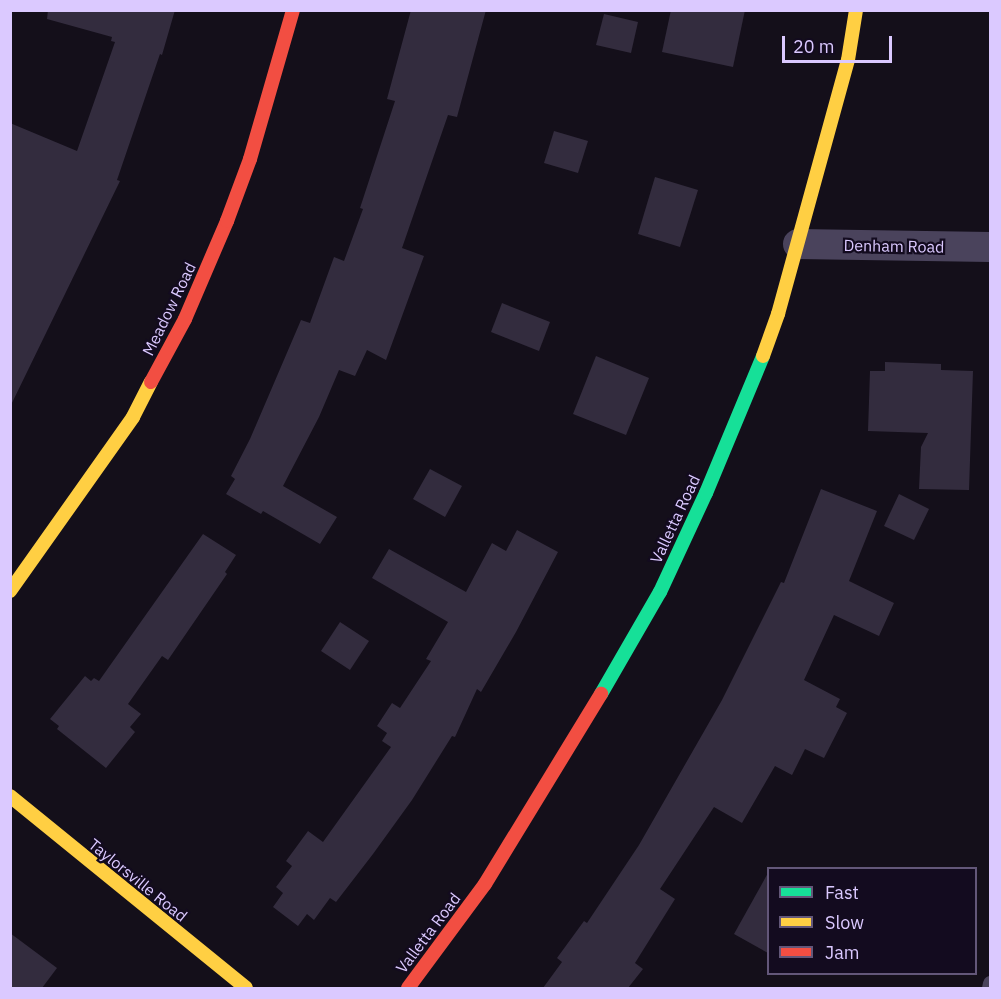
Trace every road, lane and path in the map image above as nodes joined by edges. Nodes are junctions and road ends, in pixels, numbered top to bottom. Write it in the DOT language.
graph roads {
  1 [pos="293,10"];
  2 [pos="856,10"];
  3 [pos="798,244"];
  4 [pos="990,248"];
  5 [pos="10,591"];
  6 [pos="10,796"];
  7 [pos="990,983"];
  8 [pos="246,988"];
  9 [pos="408,988"];
  10 [pos="989,988"];
  1 -- 5 [label="street, Meadow Road"];
  2 -- 3 [label="street, Valletta Road"];
  3 -- 4 [label="street, Denham Road"];
  3 -- 9 [label="street, Valletta Road"];
  6 -- 8 [label="street, Taylorsville Road"];
  7 -- 10 [label="lane"];
}
